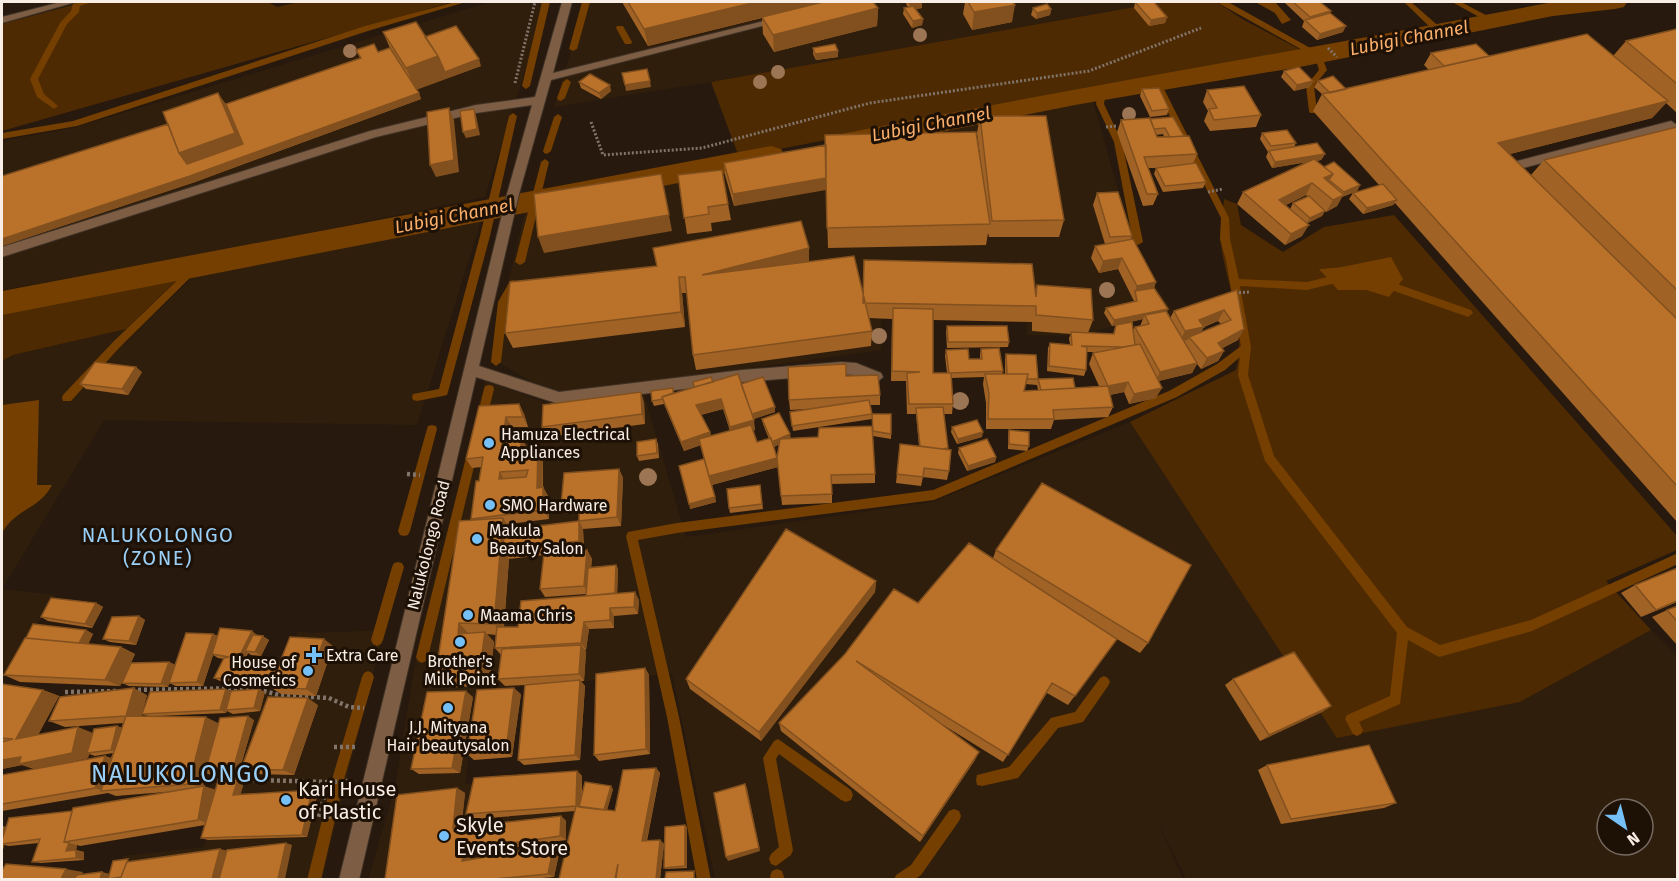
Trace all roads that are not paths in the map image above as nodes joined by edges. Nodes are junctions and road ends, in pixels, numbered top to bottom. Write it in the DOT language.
graph roads {
  1 [pos="72,2"];
  2 [pos="567,2"];
  3 [pos="796,15"];
  4 [pos="2,20"];
  5 [pos="546,78"];
  6 [pos="540,100"];
  7 [pos="1670,125"];
  8 [pos="1523,184"];
  9 [pos="2,252"];
  10 [pos="472,370"];
  11 [pos="876,377"];
  12 [pos="349,879"];
  1 -- 4 [label="street"];
  2 -- 5 [label="street"];
  3 -- 5 [label="street"];
  5 -- 6 [label="street"];
  6 -- 9 [label="street"];
  6 -- 10 [label="street, Nalukolongo Road"];
  7 -- 8 [label="street"];
  10 -- 11 [label="street"];
  10 -- 12 [label="street, Nalukolongo Road"];
}
